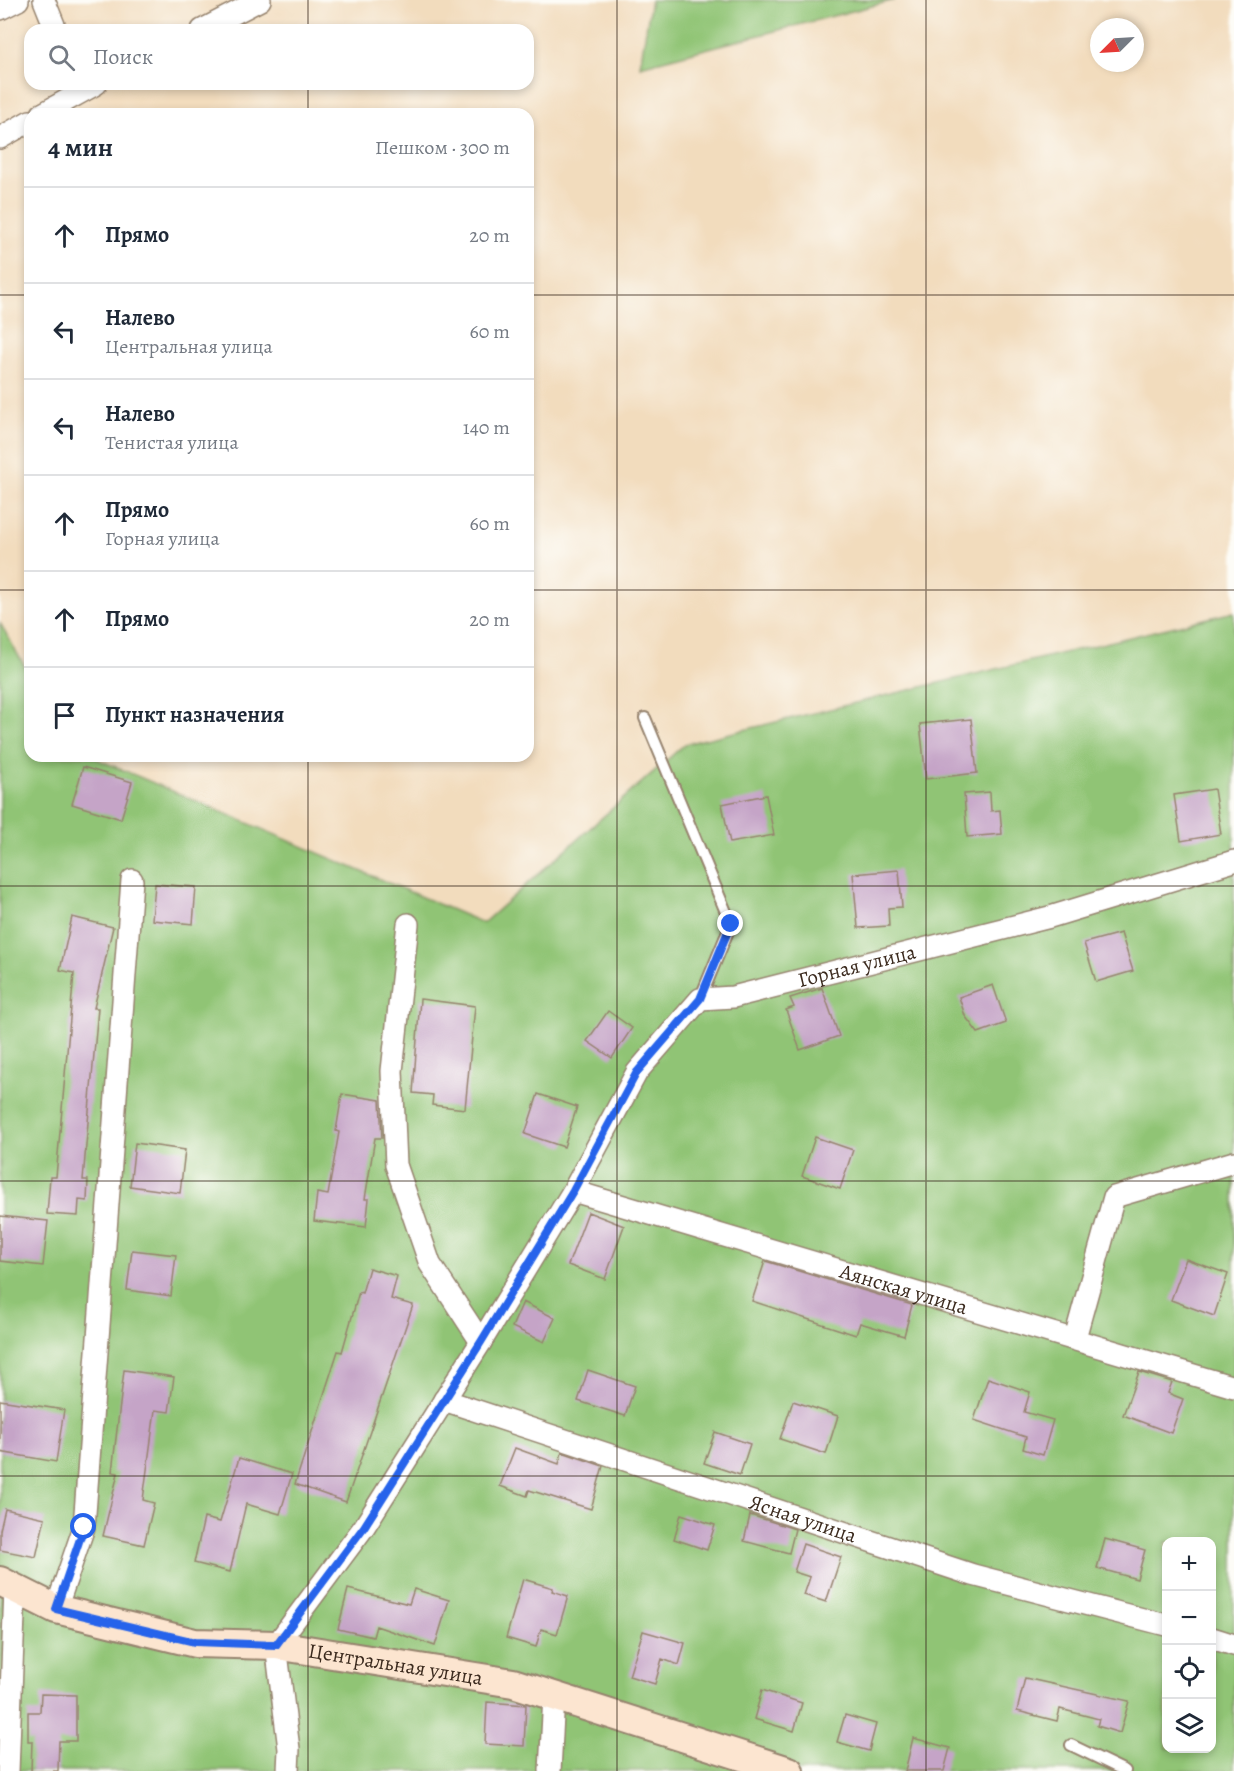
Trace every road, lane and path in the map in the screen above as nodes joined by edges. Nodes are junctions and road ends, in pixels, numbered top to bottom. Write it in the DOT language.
graph roads {
  1 [pos="18,0"];
  2 [pos="44,0"];
  3 [pos="260,0"];
  4 [pos="0,9"];
  5 [pos="54,24"];
  6 [pos="214,24"];
  7 [pos="74,90"];
  8 [pos="50,108"];
  9 [pos="24,124"];
  10 [pos="0,138"];
  11 [pos="645,718"];
  12 [pos="1234,861"];
  13 [pos="132,880"];
  14 [pos="408,924"];
  15 [pos="700,999"];
  16 [pos="1234,1162"];
  17 [pos="573,1191"];
  18 [pos="1075,1338"];
  19 [pos="481,1342"];
  20 [pos="1234,1387"];
  21 [pos="444,1400"];
  22 [pos="8,1585"];
  23 [pos="56,1609"];
  24 [pos="1162,1624"];
  25 [pos="1216,1639"];
  26 [pos="1234,1644"];
  27 [pos="276,1645"];
  28 [pos="554,1696"];
  29 [pos="1071,1745"];
  30 [pos="726,1760"];
  31 [pos="8,1771"];
  32 [pos="288,1771"];
  33 [pos="550,1771"];
  34 [pos="789,1771"];
  35 [pos="1125,1771"];
  1 -- 4 [label="street"];
  2 -- 5 [label="street"];
  3 -- 6 [label="street"];
  7 -- 8 [label="street"];
  9 -- 10 [label="street"];
  11 -- 15 [label="lane"];
  12 -- 15 [label="street, Горная улица"];
  13 -- 23 [label="street"];
  14 -- 19 [label="street"];
  15 -- 17 [label="street"];
  16 -- 18 [label="street"];
  17 -- 18 [label="street, Аянская улица"];
  17 -- 19 [label="street"];
  18 -- 20 [label="street, Аянская улица"];
  19 -- 21 [label="street"];
  21 -- 24 [label="street, Ясная улица"];
  21 -- 27 [label="street"];
  22 -- 23 [label="main road, Центральная улица"];
  22 -- 31 [label="street"];
  23 -- 27 [label="main road, Центральная улица"];
  25 -- 26 [label="street"];
  27 -- 28 [label="main road, Центральная улица"];
  27 -- 32 [label="street"];
  28 -- 30 [label="main road, Центральная улица"];
  28 -- 33 [label="street"];
  29 -- 35 [label="lane"];
  30 -- 34 [label="main road, Центральная улица"];
}
